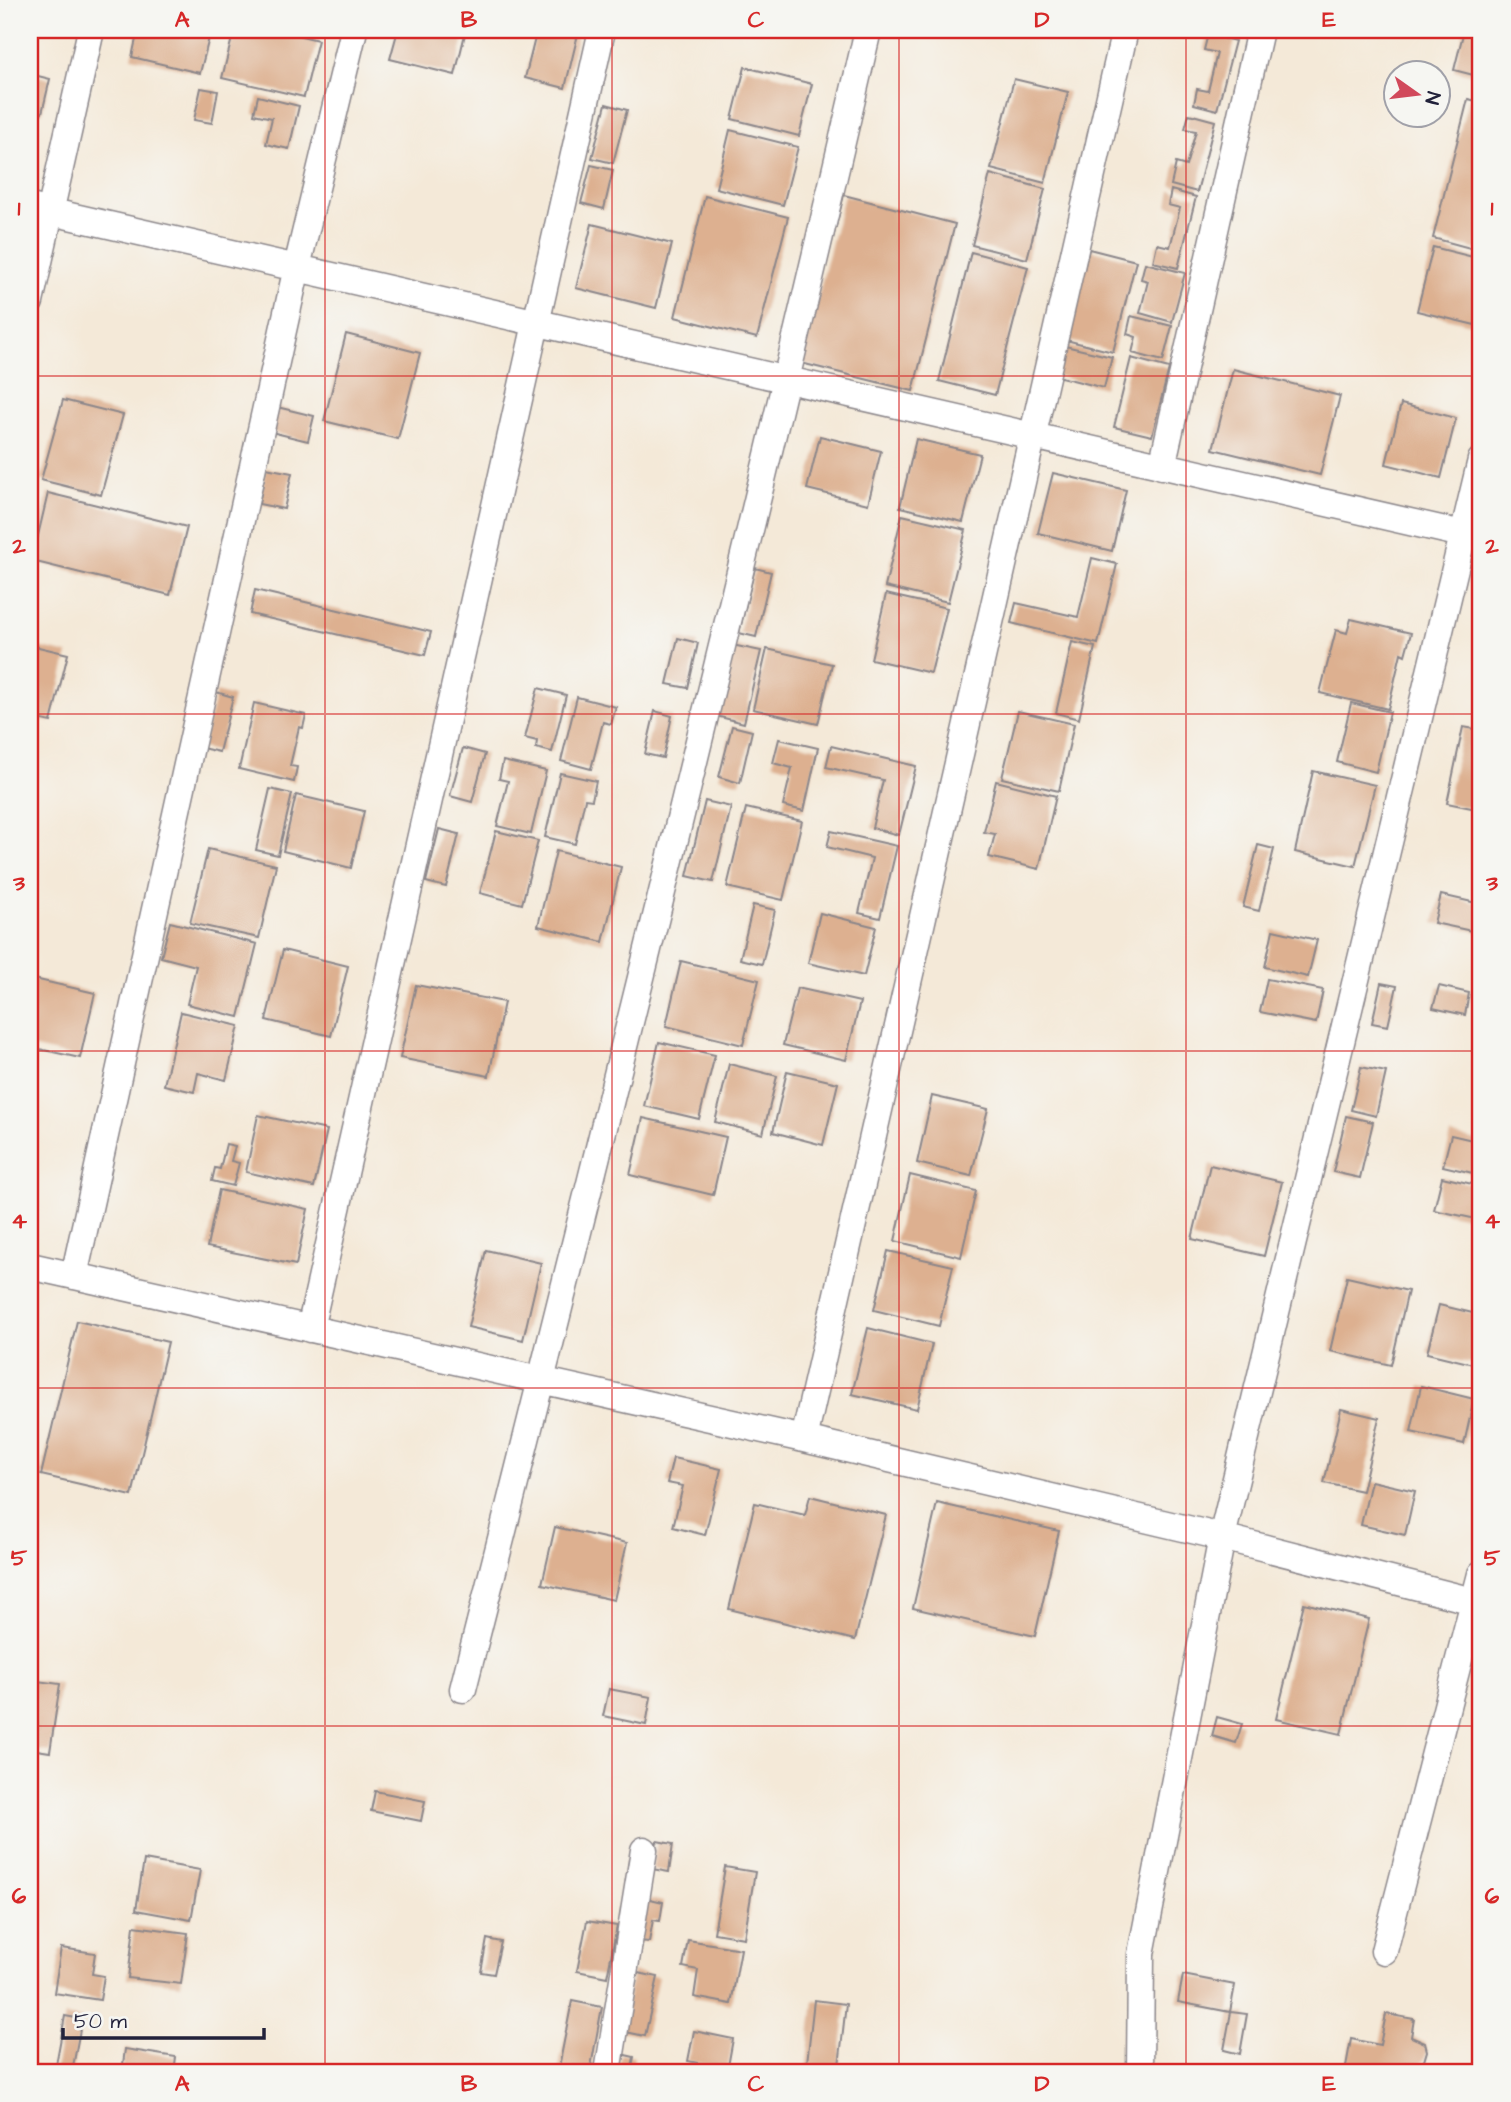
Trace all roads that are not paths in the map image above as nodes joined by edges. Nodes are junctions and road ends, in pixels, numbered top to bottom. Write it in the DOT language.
graph roads {
  1 [pos="91,30"];
  2 [pos="354,30"];
  3 [pos="602,30"];
  4 [pos="868,30"];
  5 [pos="1125,30"];
  6 [pos="1260,30"];
  7 [pos="40,209"];
  8 [pos="297,267"];
  9 [pos="30,302"];
  10 [pos="536,322"];
  11 [pos="787,380"];
  12 [pos="1033,436"];
  13 [pos="1481,460"];
  14 [pos="1162,466"];
  15 [pos="1472,537"];
  16 [pos="30,1266"];
  17 [pos="74,1276"];
  18 [pos="310,1329"];
  19 [pos="541,1380"];
  20 [pos="804,1439"];
  21 [pos="1223,1537"];
  22 [pos="1481,1574"];
  23 [pos="1478,1602"];
  24 [pos="463,1689"];
  25 [pos="644,1850"];
  26 [pos="1384,1951"];
  27 [pos="608,2072"];
  28 [pos="1140,2072"];
  1 -- 7 [label="street"];
  2 -- 8 [label="street"];
  3 -- 10 [label="street"];
  4 -- 11 [label="street"];
  5 -- 12 [label="street"];
  6 -- 14 [label="street"];
  7 -- 8 [label="street"];
  7 -- 9 [label="street"];
  8 -- 10 [label="street"];
  8 -- 17 [label="street"];
  10 -- 11 [label="street"];
  10 -- 18 [label="street"];
  11 -- 12 [label="street"];
  11 -- 19 [label="street"];
  12 -- 14 [label="street"];
  12 -- 20 [label="street"];
  13 -- 15 [label="street"];
  14 -- 15 [label="street"];
  15 -- 21 [label="street"];
  16 -- 17 [label="street"];
  17 -- 18 [label="street"];
  18 -- 19 [label="street"];
  19 -- 20 [label="street"];
  19 -- 24 [label="street"];
  20 -- 21 [label="street"];
  21 -- 23 [label="street"];
  21 -- 28 [label="street"];
  22 -- 23 [label="street"];
  23 -- 26 [label="street"];
  25 -- 27 [label="street"];
}
